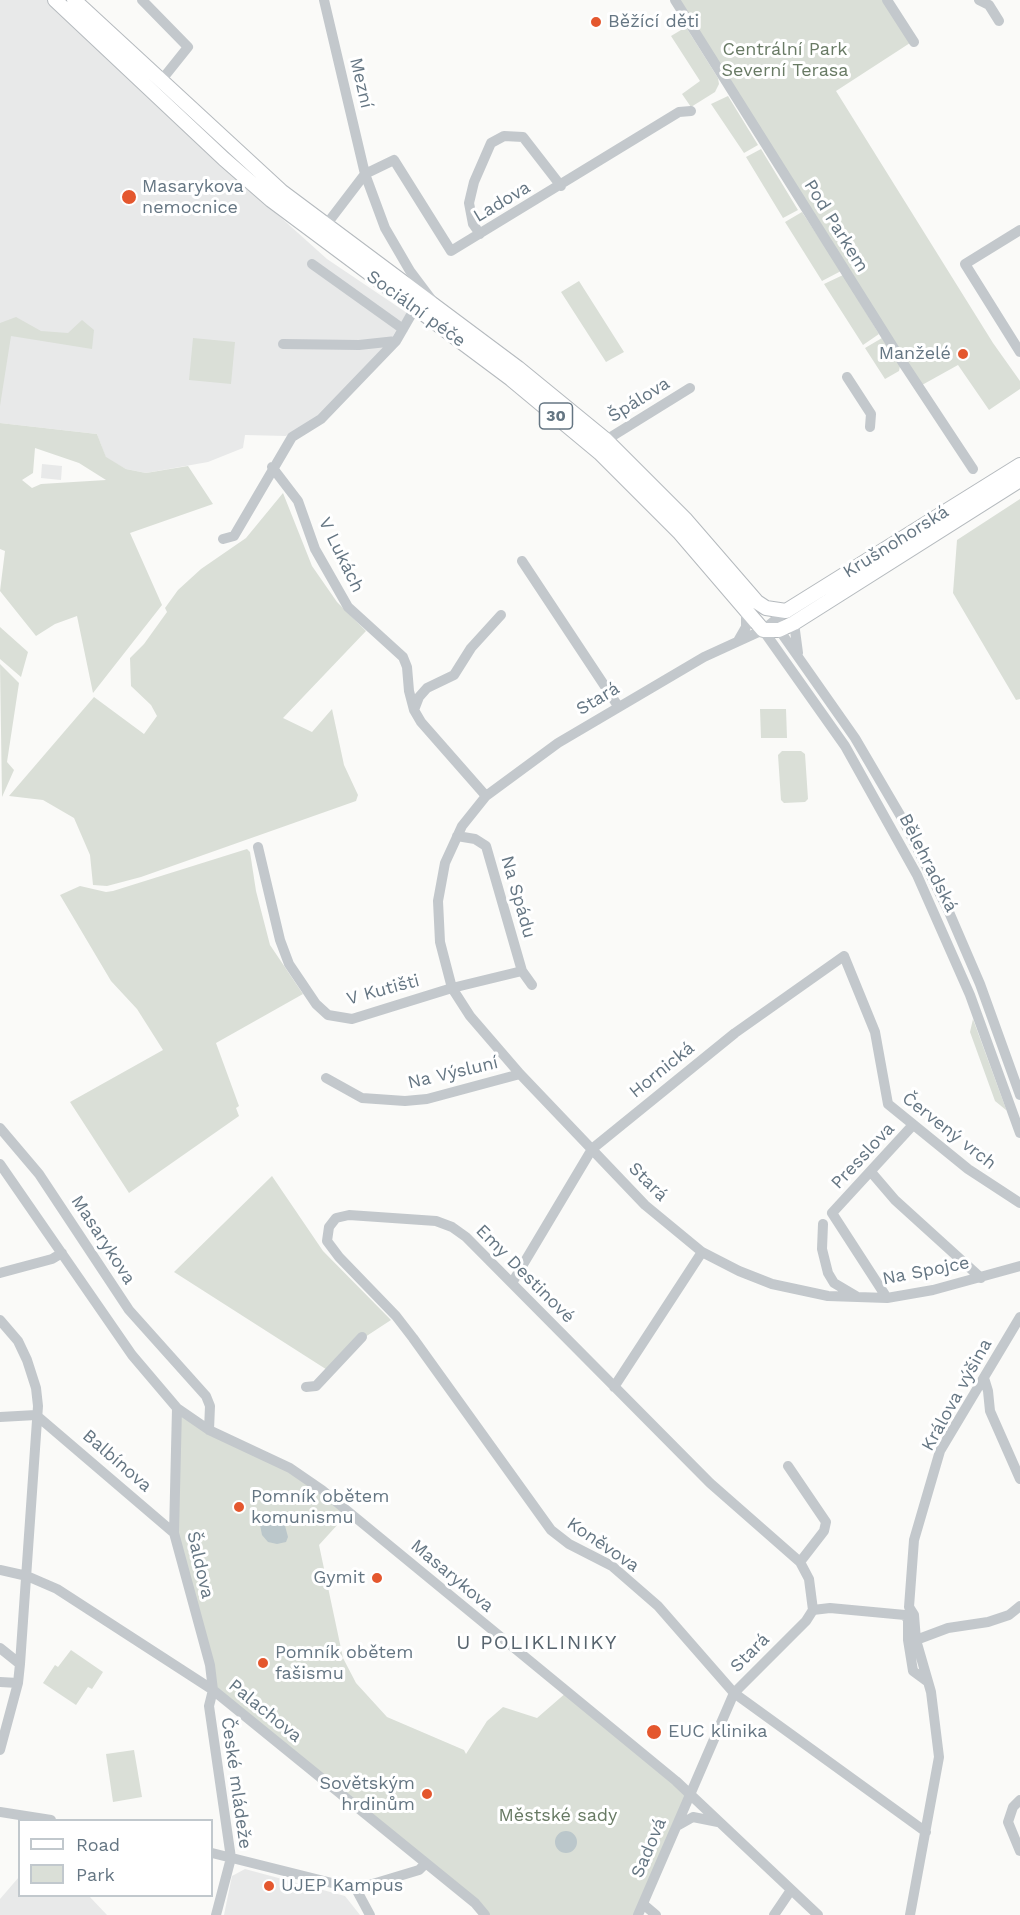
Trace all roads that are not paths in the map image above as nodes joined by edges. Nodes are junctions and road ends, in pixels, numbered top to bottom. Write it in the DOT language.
graph roads {
  1 [pos="56,0"];
  2 [pos="142,0"];
  3 [pos="324,0"];
  4 [pos="675,0"];
  5 [pos="887,0"];
  6 [pos="979,0"];
  7 [pos="82,3"];
  8 [pos="999,21"];
  9 [pos="914,42"];
  10 [pos="160,82"];
  11 [pos="691,111"];
  12 [pos="365,174"];
  13 [pos="561,186"];
  14 [pos="1020,230"];
  15 [pos="322,232"];
  16 [pos="480,234"];
  17 [pos="312,264"];
  18 [pos="415,308"];
  19 [pos="440,311"];
  20 [pos="403,329"];
  21 [pos="396,341"];
  22 [pos="283,344"];
  23 [pos="1020,352"];
  24 [pos="847,377"];
  25 [pos="690,388"];
  26 [pos="870,428"];
  27 [pos="606,440"];
  28 [pos="1020,465"];
  29 [pos="272,467"];
  30 [pos="973,469"];
  31 [pos="1020,480"];
  32 [pos="223,539"];
  33 [pos="522,561"];
  34 [pos="752,606"];
  35 [pos="786,611"];
  36 [pos="501,615"];
  37 [pos="794,623"];
  38 [pos="772,626"];
  39 [pos="738,641"];
  40 [pos="776,647"];
  41 [pos="799,656"];
  42 [pos="618,706"];
  43 [pos="414,710"];
  44 [pos="486,796"];
  45 [pos="457,836"];
  46 [pos="258,847"];
  47 [pos="522,971"];
  48 [pos="532,985"];
  49 [pos="452,988"];
  50 [pos="861,1000"];
  51 [pos="520,1074"];
  52 [pos="326,1078"];
  53 [pos="1020,1095"];
  54 [pos="912,1126"];
  55 [pos="0,1128"];
  56 [pos="1020,1133"];
  57 [pos="592,1149"];
  58 [pos="0,1164"];
  59 [pos="870,1172"];
  60 [pos="1020,1203"];
  61 [pos="824,1224"];
  62 [pos="329,1227"];
  63 [pos="702,1252"];
  64 [pos="62,1254"];
  65 [pos="1020,1266"];
  66 [pos="0,1273"];
  67 [pos="981,1278"];
  68 [pos="512,1283"];
  69 [pos="858,1297"];
  70 [pos="887,1298"];
  71 [pos="1020,1317"];
  72 [pos="0,1320"];
  73 [pos="362,1337"];
  74 [pos="984,1378"];
  75 [pos="306,1387"];
  76 [pos="614,1387"];
  77 [pos="177,1408"];
  78 [pos="36,1415"];
  79 [pos="0,1417"];
  80 [pos="209,1430"];
  81 [pos="788,1466"];
  82 [pos="1020,1479"];
  83 [pos="174,1533"];
  84 [pos="800,1562"];
  85 [pos="0,1570"];
  86 [pos="27,1576"];
  87 [pos="1020,1606"];
  88 [pos="813,1610"];
  89 [pos="916,1640"];
  90 [pos="0,1648"];
  91 [pos="20,1664"];
  92 [pos="0,1682"];
  93 [pos="928,1682"];
  94 [pos="18,1683"];
  95 [pos="213,1690"];
  96 [pos="734,1693"];
  97 [pos="0,1750"];
  98 [pos="690,1794"];
  99 [pos="1020,1800"];
  100 [pos="0,1812"];
  101 [pos="40,1819"];
  102 [pos="721,1823"];
  103 [pos="675,1828"];
  104 [pos="926,1832"];
  105 [pos="1020,1851"];
  106 [pos="213,1853"];
  107 [pos="231,1858"];
  108 [pos="426,1863"];
  109 [pos="356,1889"];
  110 [pos="791,1890"];
  111 [pos="643,1904"];
  112 [pos="216,1915"];
  113 [pos="370,1915"];
  114 [pos="485,1915"];
  115 [pos="638,1915"];
  116 [pos="656,1915"];
  117 [pos="774,1915"];
  118 [pos="818,1915"];
  119 [pos="910,1915"];
  1 -- 15 [label="main road, Sociální péče / 30"];
  2 -- 10 [label="street"];
  3 -- 12 [label="street, Mezní"];
  4 -- 30 [label="street, Pod Parkem"];
  5 -- 9 [label="street"];
  6 -- 8 [label="street"];
  7 -- 10 [label="main road, Sociální péče / 30"];
  10 -- 15 [label="main road, Sociální péče / 30"];
  11 -- 13 [label="street, Ladova"];
  12 -- 15 [label="street"];
  12 -- 16 [label="street, Ladova"];
  12 -- 19 [label="street, Mezní"];
  13 -- 16 [label="street, Ladova"];
  13 -- 16 [label="street"];
  14 -- 23 [label="street"];
  15 -- 18 [label="main road, Sociální péče / 30"];
  15 -- 19 [label="main road, Sociální péče / 30"];
  17 -- 20 [label="street"];
  18 -- 20 [label="street"];
  18 -- 34 [label="main road, Sociální péče / 30"];
  19 -- 27 [label="main road, Sociální péče / 30"];
  20 -- 21 [label="street"];
  21 -- 22 [label="street"];
  21 -- 29 [label="street"];
  24 -- 26 [label="street"];
  25 -- 27 [label="street, Špálova"];
  27 -- 34 [label="main road, Sociální péče / 30"];
  28 -- 35 [label="main road, Krušnohorská"];
  29 -- 32 [label="street"];
  29 -- 43 [label="street, V Lukách"];
  31 -- 37 [label="main road, Krušnohorská"];
  33 -- 42 [label="street"];
  34 -- 35 [label="main road"];
  34 -- 38 [label="main road, Sociální péče / 30"];
  34 -- 39 [label="street"];
  35 -- 38 [label="street, Krušnohorská"];
  36 -- 43 [label="street"];
  37 -- 38 [label="main road, Krušnohorská"];
  37 -- 41 [label="street, Bělehradská"];
  38 -- 39 [label="street, Stará"];
  38 -- 40 [label="street, Bělehradská"];
  38 -- 41 [label="street, Bělehradská"];
  39 -- 40 [label="street"];
  39 -- 42 [label="street, Stará"];
  40 -- 56 [label="street, Bělehradská"];
  41 -- 53 [label="street, Bělehradská"];
  42 -- 44 [label="street, Stará"];
  43 -- 44 [label="street, V Lukách"];
  44 -- 45 [label="street, Stará"];
  45 -- 47 [label="street, Na Spádu"];
  45 -- 49 [label="street, Stará"];
  46 -- 49 [label="street, V Kutišti"];
  47 -- 48 [label="street, Na Spádu"];
  47 -- 49 [label="street, V Kutišti"];
  49 -- 51 [label="street, Stará"];
  50 -- 54 [label="street, Červený vrch"];
  50 -- 57 [label="street, Hornická"];
  51 -- 52 [label="street, Na Výsluní"];
  51 -- 57 [label="street, Stará"];
  54 -- 59 [label="street, Presslova"];
  54 -- 60 [label="street, Červený vrch"];
  55 -- 80 [label="street, Masarykova"];
  57 -- 63 [label="street, Stará"];
  57 -- 68 [label="street, Hornická"];
  58 -- 64 [label="street, Masarykova"];
  59 -- 67 [label="street"];
  59 -- 70 [label="street, Presslova"];
  61 -- 69 [label="street"];
  62 -- 68 [label="street, Emy Destinové"];
  62 -- 96 [label="street, Koněvova"];
  63 -- 69 [label="street, Na Spojce"];
  63 -- 76 [label="street"];
  64 -- 66 [label="street"];
  64 -- 77 [label="street, Masarykova"];
  65 -- 67 [label="street, Na Spojce"];
  67 -- 70 [label="street, Na Spojce"];
  68 -- 76 [label="street, Emy Destinové"];
  69 -- 70 [label="street, Na Spojce"];
  71 -- 74 [label="street, Králova výšina"];
  72 -- 78 [label="street"];
  73 -- 75 [label="street"];
  74 -- 82 [label="street"];
  74 -- 89 [label="street, Králova výšina"];
  76 -- 84 [label="street"];
  77 -- 80 [label="street, Masarykova"];
  77 -- 83 [label="street, Šaldova"];
  78 -- 79 [label="street"];
  78 -- 83 [label="street, Balbínova"];
  78 -- 86 [label="street"];
  80 -- 98 [label="street, Masarykova"];
  81 -- 84 [label="street"];
  83 -- 95 [label="street, Šaldova"];
  84 -- 88 [label="street"];
  85 -- 86 [label="street, Palachova"];
  86 -- 91 [label="street"];
  86 -- 95 [label="street, Palachova"];
  87 -- 89 [label="street"];
  88 -- 93 [label="street"];
  88 -- 96 [label="street, Stará"];
  89 -- 93 [label="street, Králova výšina"];
  90 -- 91 [label="street"];
  91 -- 94 [label="street"];
  92 -- 94 [label="street"];
  93 -- 104 [label="street, Králova výšina"];
  94 -- 97 [label="street"];
  95 -- 107 [label="street, České mládeže"];
  95 -- 108 [label="street, Palachova"];
  96 -- 98 [label="street, Stará"];
  96 -- 104 [label="street, Koněvova"];
  98 -- 102 [label="street, Masarykova"];
  98 -- 103 [label="street, Sadová"];
  99 -- 105 [label="street"];
  100 -- 101 [label="street"];
  102 -- 103 [label="street"];
  102 -- 110 [label="street, Masarykova"];
  103 -- 111 [label="street, Sadová"];
  104 -- 119 [label="street, Králova výšina"];
  106 -- 107 [label="street"];
  107 -- 109 [label="street"];
  107 -- 112 [label="street, České mládeže"];
  108 -- 109 [label="street"];
  108 -- 114 [label="street, Palachova"];
  109 -- 113 [label="street"];
  110 -- 117 [label="street"];
  110 -- 118 [label="street, Masarykova"];
  111 -- 115 [label="street, Sadová"];
  111 -- 116 [label="street"];
}
